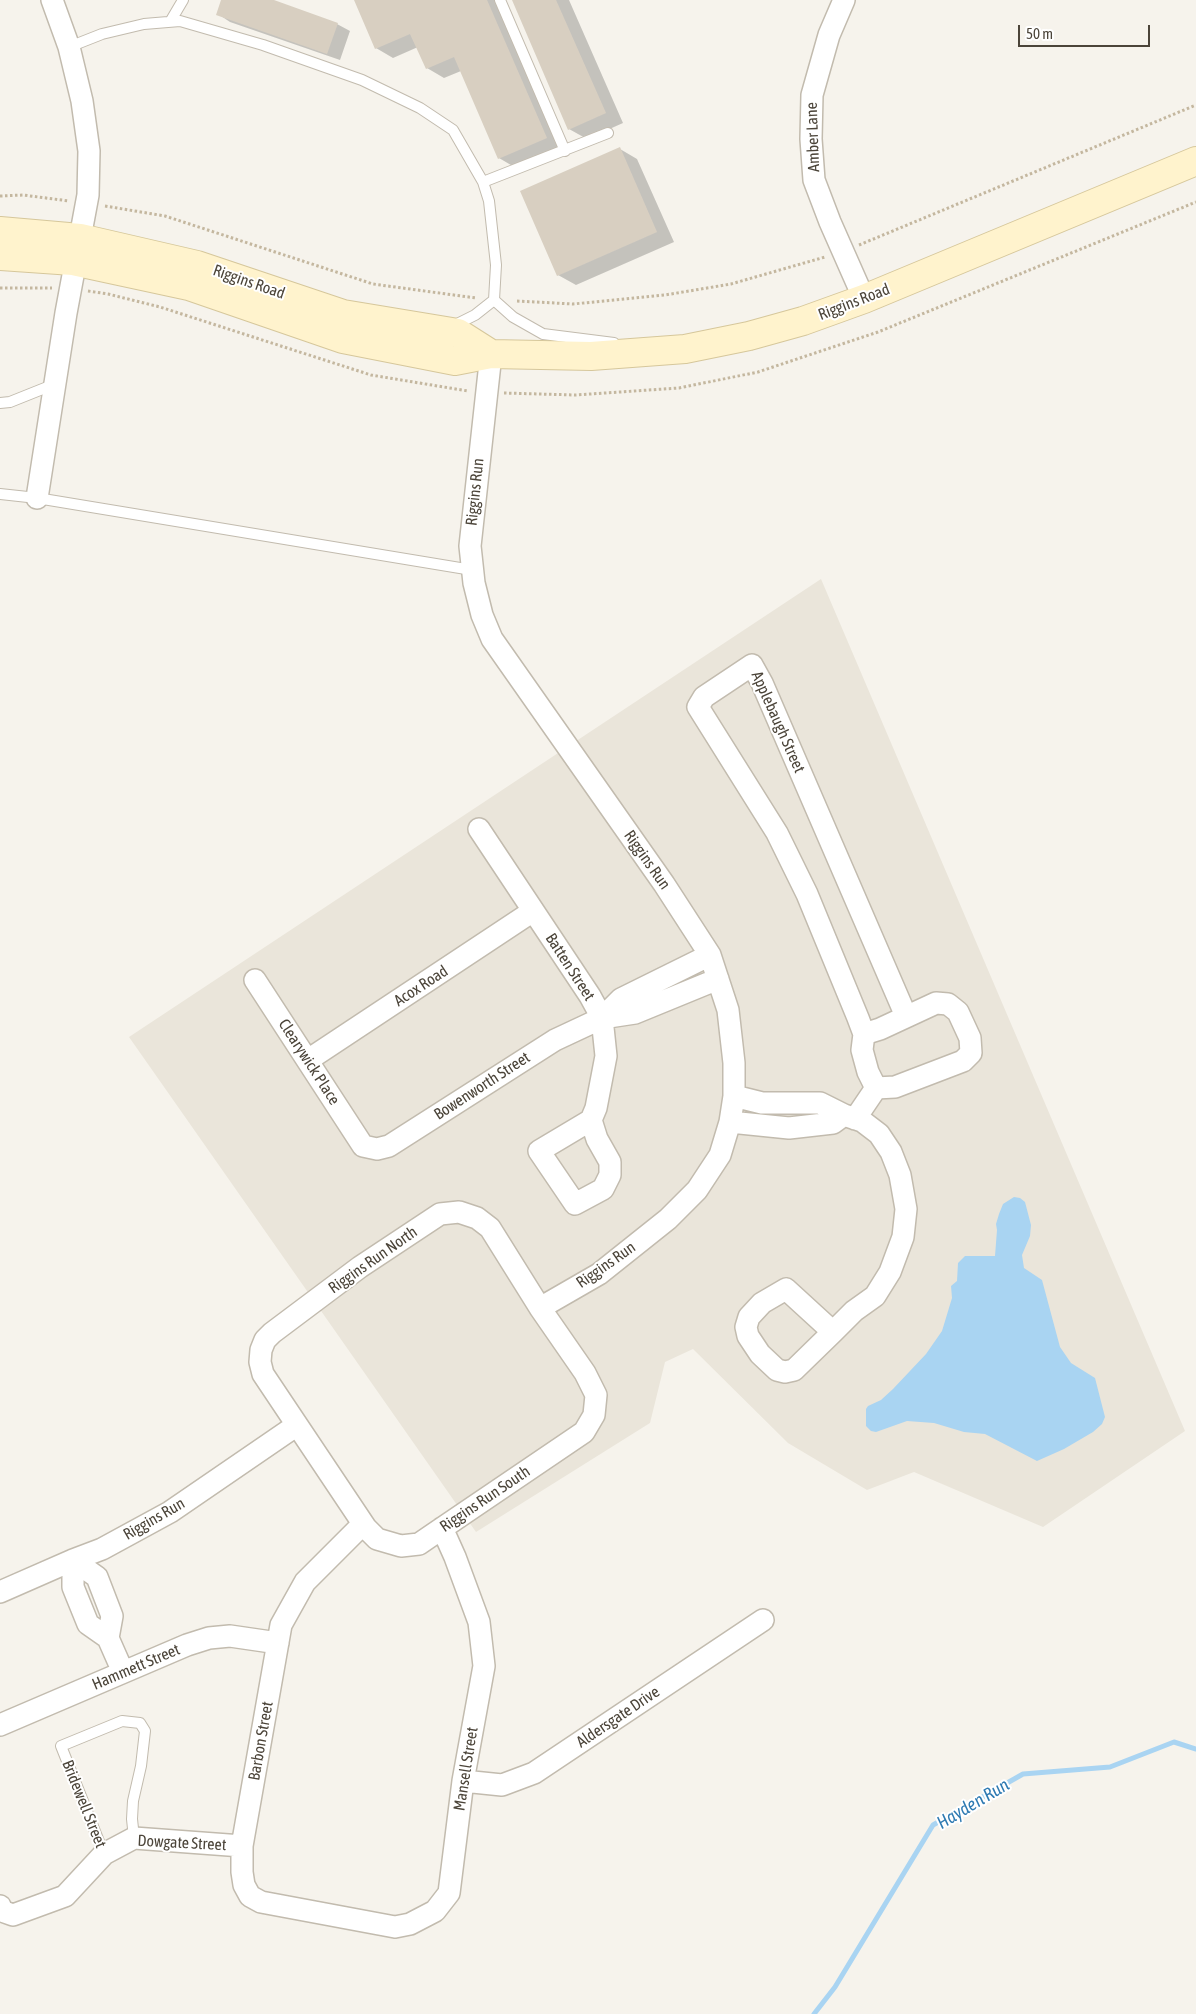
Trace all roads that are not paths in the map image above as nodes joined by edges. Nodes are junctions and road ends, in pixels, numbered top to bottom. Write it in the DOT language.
graph roads {
  1 [pos="52,0"];
  2 [pos="183,0"];
  3 [pos="500,0"];
  4 [pos="844,0"];
  5 [pos="170,22"];
  6 [pos="69,47"];
  7 [pos="608,133"];
  8 [pos="565,151"];
  9 [pos="1196,161"];
  10 [pos="483,182"];
  11 [pos="0,231"];
  12 [pos="78,250"];
  13 [pos="0,256"];
  14 [pos="864,299"];
  15 [pos="494,300"];
  16 [pos="435,330"];
  17 [pos="685,349"];
  18 [pos="491,354"];
  19 [pos="55,384"];
  20 [pos="0,403"];
  21 [pos="0,494"];
  22 [pos="37,498"];
  23 [pos="472,570"];
  24 [pos="479,829"];
  25 [pos="533,912"];
  26 [pos="710,955"];
  27 [pos="718,979"];
  28 [pos="255,980"];
  29 [pos="906,1016"];
  30 [pos="602,1018"];
  31 [pos="864,1034"];
  32 [pos="308,1060"];
  33 [pos="876,1088"];
  34 [pos="734,1096"];
  35 [pos="788,1116"];
  36 [pos="849,1117"];
  37 [pos="590,1120"];
  38 [pos="730,1122"];
  39 [pos="363,1146"];
  40 [pos="540,1308"];
  41 [pos="833,1332"];
  42 [pos="296,1425"];
  43 [pos="363,1524"];
  44 [pos="442,1528"];
  45 [pos="73,1560"];
  46 [pos="0,1592"];
  47 [pos="763,1620"];
  48 [pos="278,1643"];
  49 [pos="123,1672"];
  50 [pos="0,1724"];
  51 [pos="463,1781"];
  52 [pos="134,1838"];
  53 [pos="242,1846"];
  54 [pos="104,1854"];
  55 [pos="0,1906"];
  56 [pos="338,1916"];
  1 -- 6 [label="street"];
  2 -- 5 [label="lane"];
  3 -- 8 [label="lane"];
  4 -- 14 [label="street, Amber Lane"];
  5 -- 6 [label="lane"];
  5 -- 10 [label="lane"];
  6 -- 12 [label="street"];
  7 -- 8 [label="lane"];
  8 -- 10 [label="lane"];
  9 -- 14 [label="main road, Riggins Road"];
  10 -- 15 [label="lane"];
  11 -- 12 [label="main road, Riggins Road"];
  12 -- 13 [label="main road, Riggins Road"];
  12 -- 16 [label="main road, Riggins Road"];
  12 -- 18 [label="main road, Riggins Road"];
  12 -- 19 [label="street"];
  14 -- 17 [label="main road, Riggins Road"];
  15 -- 16 [label="lane"];
  15 -- 17 [label="lane"];
  16 -- 18 [label="main road, Riggins Road"];
  17 -- 18 [label="main road, Riggins Road"];
  18 -- 23 [label="street, Riggins Run"];
  19 -- 20 [label="lane"];
  19 -- 22 [label="street"];
  21 -- 22 [label="lane"];
  22 -- 23 [label="lane"];
  23 -- 26 [label="street, Riggins Run"];
  24 -- 25 [label="street, Batten Street"];
  25 -- 30 [label="street, Batten Street"];
  25 -- 32 [label="street, Acox Road"];
  26 -- 27 [label="street, Riggins Run"];
  26 -- 30 [label="street, Bowenworth Street"];
  27 -- 30 [label="street, Bowenworth Street"];
  27 -- 34 [label="street, Riggins Run"];
  28 -- 32 [label="street, Clearywick Place"];
  29 -- 31 [label="street"];
  29 -- 31 [label="street, Applebaugh Street"];
  29 -- 33 [label="street"];
  30 -- 37 [label="street, Batten Street"];
  30 -- 39 [label="street, Bowenworth Street"];
  31 -- 33 [label="street, Applebaugh Street"];
  32 -- 39 [label="street, Clearywick Place"];
  33 -- 36 [label="street"];
  34 -- 35 [label="street"];
  34 -- 38 [label="street, Riggins Run"];
  35 -- 36 [label="street"];
  35 -- 38 [label="street"];
  36 -- 41 [label="street"];
  38 -- 40 [label="street, Riggins Run"];
  40 -- 42 [label="street, Riggins Run North"];
  40 -- 44 [label="street, Riggins Run South"];
  42 -- 43 [label="street, Riggins Run South"];
  42 -- 45 [label="street, Riggins Run"];
  43 -- 44 [label="street, Riggins Run South"];
  43 -- 48 [label="street, Barbon Street"];
  44 -- 51 [label="street, Mansell Street"];
  45 -- 46 [label="street, Riggins Run"];
  45 -- 49 [label="street"];
  47 -- 51 [label="street, Aldersgate Drive"];
  48 -- 49 [label="street, Hammett Street"];
  48 -- 53 [label="street, Barbon Street"];
  49 -- 50 [label="street, Hammett Street"];
  51 -- 56 [label="street, Mansell Street"];
  52 -- 53 [label="street, Dowgate Street"];
  52 -- 54 [label="street, Dowgate Street"];
  52 -- 54 [label="lane, Bridewell Street"];
  53 -- 56 [label="street, Barbon Street"];
  54 -- 55 [label="street, Dowgate Street"];
}
